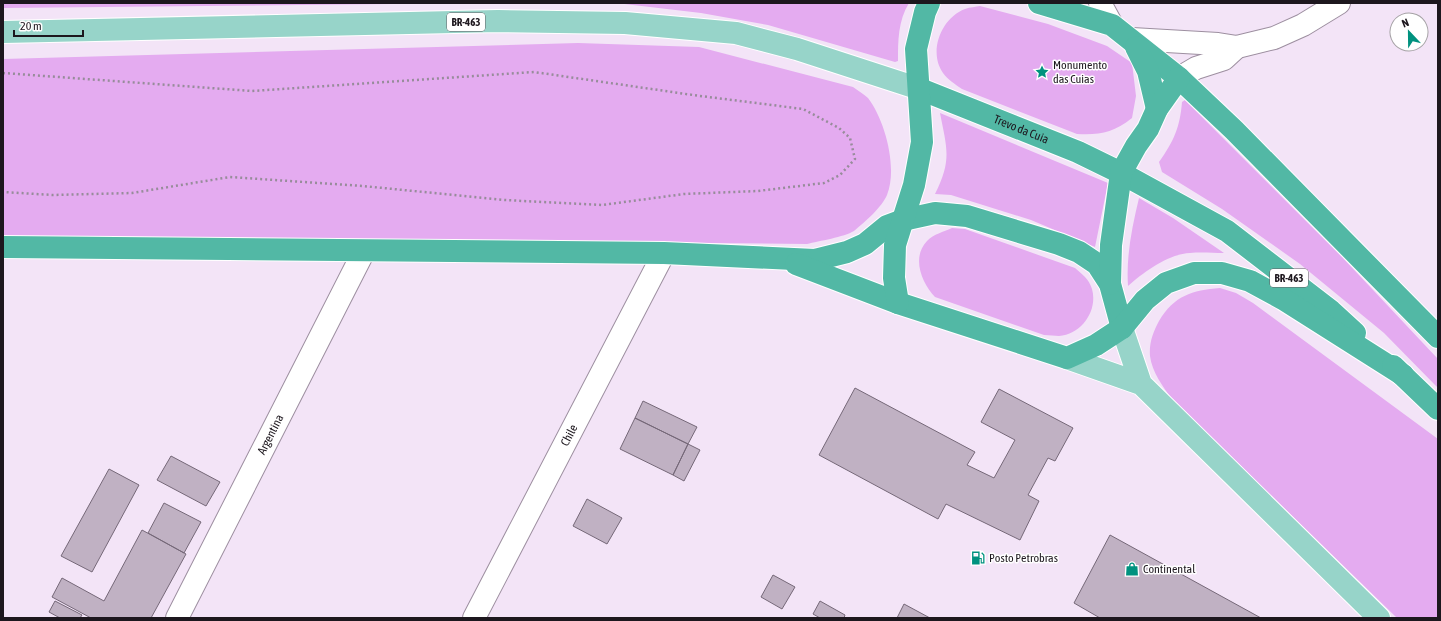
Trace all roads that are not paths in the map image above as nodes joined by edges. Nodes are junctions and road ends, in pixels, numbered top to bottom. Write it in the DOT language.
graph roads {
  1 [pos="929,3"];
  2 [pos="1039,3"];
  3 [pos="1100,3"];
  4 [pos="1339,3"];
  5 [pos="1112,24"];
  6 [pos="3,32"];
  7 [pos="1132,39"];
  8 [pos="1237,47"];
  9 [pos="1179,78"];
  10 [pos="920,89"];
  11 [pos="1157,109"];
  12 [pos="1136,146"];
  13 [pos="1078,152"];
  14 [pos="1121,173"];
  15 [pos="903,220"];
  16 [pos="3,247"];
  17 [pos="364,250"];
  18 [pos="664,253"];
  19 [pos="783,259"];
  20 [pos="1110,284"];
  21 [pos="898,303"];
  22 [pos="1122,328"];
  23 [pos="1438,337"];
  24 [pos="1067,358"];
  25 [pos="1403,376"];
  26 [pos="1141,384"];
  27 [pos="1438,409"];
  28 [pos="177,618"];
  29 [pos="474,618"];
  30 [pos="1379,618"];
  1 -- 10 [label="highway"];
  2 -- 5 [label="highway"];
  3 -- 5 [label="street"];
  4 -- 8 [label="street"];
  5 -- 7 [label="highway"];
  6 -- 10 [label="main road, BR-463"];
  7 -- 8 [label="street"];
  7 -- 9 [label="highway"];
  7 -- 11 [label="highway"];
  8 -- 9 [label="street"];
  9 -- 11 [label="highway"];
  9 -- 23 [label="highway"];
  10 -- 13 [label="highway, Trevo da Cuia / BR-463"];
  10 -- 15 [label="highway"];
  11 -- 12 [label="highway"];
  12 -- 13 [label="highway"];
  12 -- 14 [label="highway"];
  13 -- 14 [label="highway, Trevo da Cuia / BR-463"];
  14 -- 20 [label="highway"];
  14 -- 25 [label="highway, BR-463"];
  15 -- 19 [label="highway"];
  15 -- 20 [label="highway"];
  15 -- 21 [label="highway"];
  16 -- 17 [label="highway"];
  17 -- 18 [label="highway"];
  17 -- 28 [label="street, Argentina"];
  18 -- 19 [label="highway"];
  18 -- 29 [label="street, Chile"];
  19 -- 21 [label="highway"];
  20 -- 22 [label="highway"];
  21 -- 24 [label="highway"];
  22 -- 24 [label="highway"];
  22 -- 25 [label="highway"];
  22 -- 26 [label="main road"];
  24 -- 26 [label="main road"];
  25 -- 27 [label="highway, BR-463"];
  26 -- 30 [label="main road"];
}
